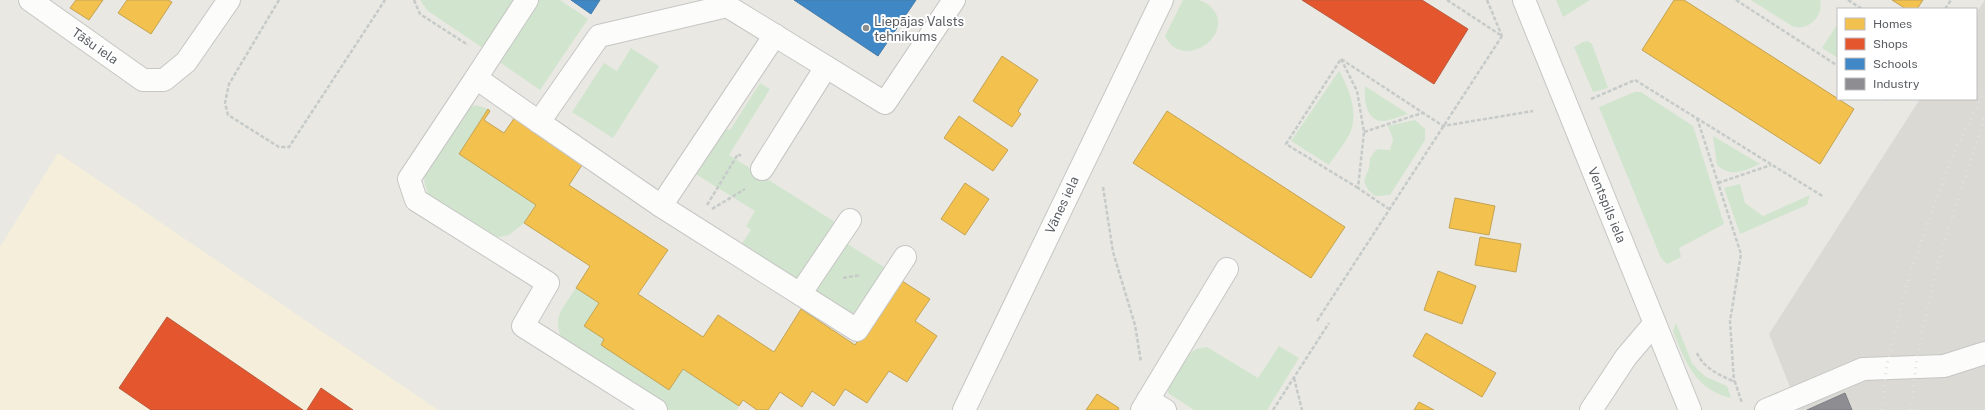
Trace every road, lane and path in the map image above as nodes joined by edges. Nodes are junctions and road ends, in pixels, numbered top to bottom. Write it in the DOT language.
graph roads {
  1 [pos="30,0"];
  2 [pos="229,0"];
  3 [pos="279,0"];
  4 [pos="385,0"];
  5 [pos="414,0"];
  6 [pos="527,0"];
  7 [pos="954,0"];
  8 [pos="1162,0"];
  9 [pos="1447,0"];
  10 [pos="1487,0"];
  11 [pos="1524,0"];
  12 [pos="1736,0"];
  13 [pos="1848,0"];
  14 [pos="1860,8"];
  15 [pos="775,35"];
  16 [pos="1502,36"];
  17 [pos="489,59"];
  18 [pos="1341,59"];
  19 [pos="1837,65"];
  20 [pos="826,67"];
  21 [pos="476,78"];
  22 [pos="1591,100"];
  23 [pos="1533,111"];
  24 [pos="1423,113"];
  25 [pos="1697,118"];
  26 [pos="539,122"];
  27 [pos="1443,126"];
  28 [pos="1364,132"];
  29 [pos="1771,165"];
  30 [pos="762,169"];
  31 [pos="1718,183"];
  32 [pos="1102,187"];
  33 [pos="1358,188"];
  34 [pos="1824,198"];
  35 [pos="661,206"];
  36 [pos="1389,209"];
  37 [pos="850,220"];
  38 [pos="696,222"];
  39 [pos="900,264"];
  40 [pos="1227,269"];
  41 [pos="804,288"];
  42 [pos="1317,321"];
  43 [pos="1329,323"];
  44 [pos="1654,324"];
  45 [pos="1696,352"];
  46 [pos="1985,354"];
  47 [pos="1141,363"];
  48 [pos="1294,377"];
  49 [pos="1734,382"];
  50 [pos="1151,407"];
  51 [pos="656,410"];
  52 [pos="964,410"];
  53 [pos="1273,410"];
  54 [pos="1302,410"];
  55 [pos="1591,410"];
  56 [pos="1690,410"];
  57 [pos="1744,410"];
  58 [pos="1766,410"];
  1 -- 2 [label="street, Tāšu iela"];
  3 -- 4 [label="path"];
  5 -- 17 [label="path"];
  6 -- 17 [label="street"];
  7 -- 20 [label="street"];
  8 -- 52 [label="street, Vānes iela"];
  9 -- 16 [label="path"];
  10 -- 16 [label="path"];
  11 -- 44 [label="street, Ventspils iela"];
  12 -- 19 [label="path"];
  13 -- 14 [label="path"];
  15 -- 20 [label="street"];
  15 -- 26 [label="street"];
  15 -- 35 [label="street"];
  16 -- 27 [label="path"];
  17 -- 21 [label="street"];
  18 -- 24 [label="path"];
  18 -- 28 [label="path"];
  18 -- 33 [label="path"];
  20 -- 30 [label="street"];
  21 -- 26 [label="street"];
  21 -- 51 [label="street"];
  22 -- 25 [label="path"];
  23 -- 27 [label="path"];
  24 -- 27 [label="path"];
  24 -- 28 [label="path"];
  25 -- 29 [label="path"];
  25 -- 31 [label="path"];
  26 -- 35 [label="street"];
  27 -- 36 [label="path"];
  28 -- 33 [label="path"];
  29 -- 31 [label="path"];
  29 -- 34 [label="path"];
  30 -- 38 [label="path"];
  30 -- 38 [label="path"];
  31 -- 49 [label="path"];
  32 -- 47 [label="path"];
  33 -- 36 [label="path"];
  35 -- 38 [label="street"];
  36 -- 42 [label="path"];
  37 -- 41 [label="street"];
  38 -- 41 [label="street"];
  39 -- 41 [label="path"];
  39 -- 41 [label="street"];
  40 -- 50 [label="street"];
  43 -- 48 [label="path"];
  44 -- 55 [label="street"];
  44 -- 56 [label="street, Ventspils iela"];
  45 -- 49 [label="path"];
  46 -- 58 [label="street"];
  48 -- 53 [label="path"];
  48 -- 54 [label="path"];
  49 -- 57 [label="path"];
}
